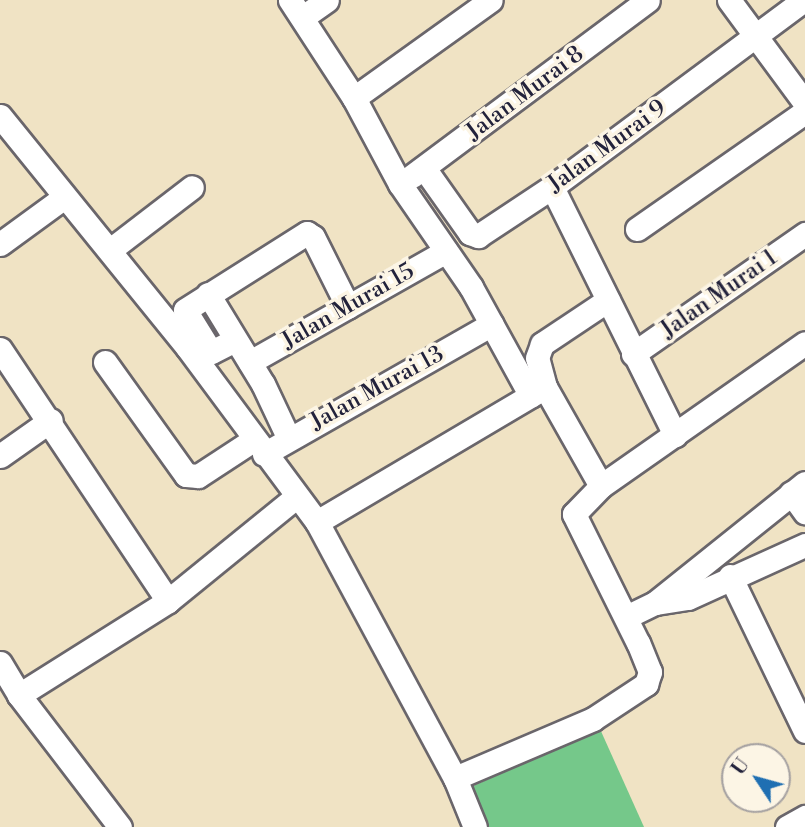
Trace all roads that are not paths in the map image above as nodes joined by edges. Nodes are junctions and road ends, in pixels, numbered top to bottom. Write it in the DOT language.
graph roads {
  1 [pos="327,0"];
  2 [pos="491,0"];
  3 [pos="648,0"];
  4 [pos="729,0"];
  5 [pos="804,0"];
  6 [pos="296,8"];
  7 [pos="756,36"];
  8 [pos="354,98"];
  9 [pos="805,103"];
  10 [pos="805,112"];
  11 [pos="0,116"];
  12 [pos="424,168"];
  13 [pos="400,184"];
  14 [pos="192,187"];
  15 [pos="552,187"];
  16 [pos="63,198"];
  17 [pos="637,229"];
  18 [pos="805,234"];
  19 [pos="0,244"];
  20 [pos="110,250"];
  21 [pos="446,251"];
  22 [pos="608,300"];
  23 [pos="348,307"];
  24 [pos="492,324"];
  25 [pos="805,343"];
  26 [pos="0,349"];
  27 [pos="633,354"];
  28 [pos="105,362"];
  29 [pos="250,362"];
  30 [pos="538,391"];
  31 [pos="51,420"];
  32 [pos="675,435"];
  33 [pos="288,437"];
  34 [pos="258,447"];
  35 [pos="0,456"];
  36 [pos="601,486"];
  37 [pos="296,496"];
  38 [pos="800,496"];
  39 [pos="317,523"];
  40 [pos="805,545"];
  41 [pos="730,576"];
  42 [pos="168,601"];
  43 [pos="655,603"];
  44 [pos="626,617"];
  45 [pos="0,663"];
  46 [pos="19,695"];
  47 [pos="805,731"];
  48 [pos="456,778"];
  49 [pos="805,817"];
  50 [pos="120,827"];
  51 [pos="475,827"];
  52 [pos="788,827"];
  1 -- 6 [label="street"];
  2 -- 8 [label="street"];
  3 -- 12 [label="street, Jalan Murai 8"];
  4 -- 7 [label="street"];
  5 -- 7 [label="street, Jalan Murai 9"];
  6 -- 8 [label="street"];
  7 -- 9 [label="street"];
  7 -- 15 [label="street, Jalan Murai 9"];
  8 -- 13 [label="street"];
  10 -- 17 [label="street"];
  11 -- 16 [label="street"];
  12 -- 13 [label="street, Jalan Murai 8"];
  12 -- 15 [label="street, Jalan Murai 9"];
  13 -- 21 [label="street"];
  14 -- 20 [label="street"];
  15 -- 22 [label="street"];
  16 -- 19 [label="street"];
  16 -- 20 [label="street"];
  18 -- 27 [label="street, Jalan Murai 1"];
  20 -- 34 [label="street"];
  21 -- 23 [label="street, Jalan Murai 15"];
  21 -- 24 [label="street"];
  22 -- 27 [label="street"];
  22 -- 30 [label="street"];
  23 -- 29 [label="street, Jalan Murai 15"];
  23 -- 29 [label="street"];
  24 -- 30 [label="street"];
  24 -- 33 [label="street, Jalan Murai 13"];
  25 -- 32 [label="street"];
  26 -- 31 [label="street"];
  27 -- 32 [label="street"];
  28 -- 34 [label="street, Jalan Murai 13"];
  29 -- 33 [label="street"];
  30 -- 36 [label="street"];
  30 -- 39 [label="street"];
  31 -- 35 [label="street"];
  31 -- 42 [label="street"];
  32 -- 36 [label="street"];
  33 -- 34 [label="street, Jalan Murai 13"];
  34 -- 37 [label="street"];
  36 -- 44 [label="street"];
  37 -- 39 [label="street"];
  37 -- 42 [label="street"];
  38 -- 43 [label="street"];
  39 -- 48 [label="street"];
  40 -- 41 [label="street"];
  41 -- 43 [label="street"];
  41 -- 47 [label="street"];
  42 -- 46 [label="street"];
  43 -- 44 [label="street"];
  44 -- 48 [label="street"];
  45 -- 46 [label="street"];
  46 -- 50 [label="street"];
  48 -- 51 [label="street"];
  49 -- 52 [label="street"];
}
